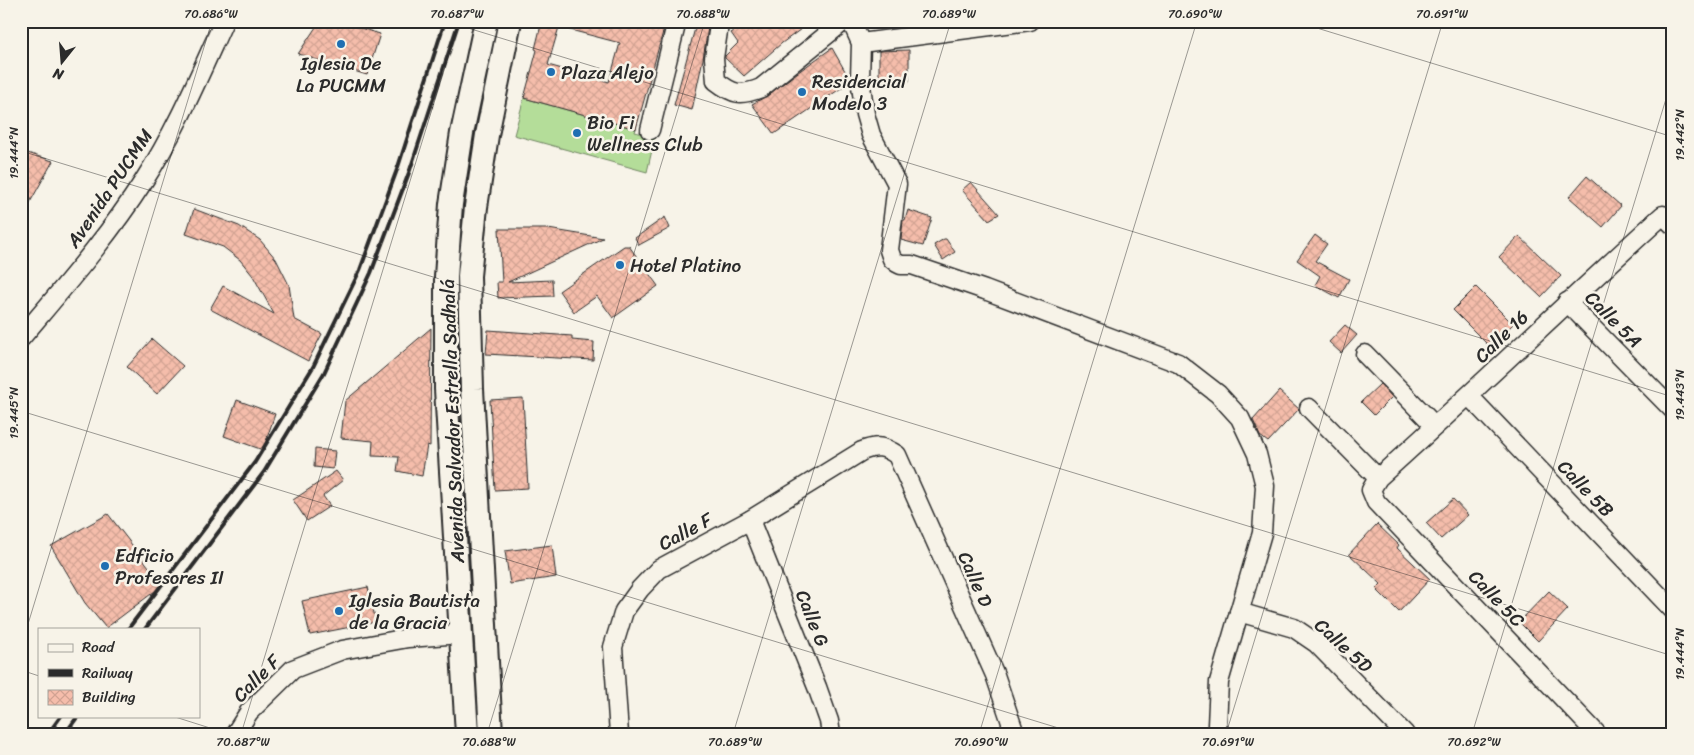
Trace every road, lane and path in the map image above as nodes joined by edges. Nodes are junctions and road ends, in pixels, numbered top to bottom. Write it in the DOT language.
graph roads {
  1 [pos="224,21"];
  2 [pos="486,21"];
  3 [pos="510,21"];
  4 [pos="677,21"];
  5 [pos="844,21"];
  6 [pos="851,21"];
  7 [pos="1030,21"];
  8 [pos="984,24"];
  9 [pos="719,25"];
  10 [pos="861,42"];
  11 [pos="650,130"];
  12 [pos="1668,220"];
  13 [pos="1567,302"];
  14 [pos="21,338"];
  15 [pos="1365,354"];
  16 [pos="1469,396"];
  17 [pos="1309,408"];
  18 [pos="1673,410"];
  19 [pos="1435,426"];
  20 [pos="887,448"];
  21 [pos="1375,484"];
  22 [pos="750,520"];
  23 [pos="1673,610"];
  24 [pos="1239,612"];
  25 [pos="461,634"];
  26 [pos="235,734"];
  27 [pos="467,734"];
  28 [pos="491,734"];
  29 [pos="619,734"];
  30 [pos="831,734"];
  31 [pos="1015,734"];
  32 [pos="1220,734"];
  33 [pos="1405,734"];
  34 [pos="1597,734"];
  1 -- 14 [label="street, Avenida PUCMM"];
  2 -- 25 [label="main road, Avenida Salvador Estrella Sadhalá"];
  3 -- 28 [label="main road, Avenida Salvador Estrella Sadhalá"];
  4 -- 11 [label="street"];
  5 -- 9 [label="street"];
  6 -- 10 [label="street"];
  7 -- 8 [label="street"];
  8 -- 10 [label="street"];
  10 -- 24 [label="street"];
  12 -- 13 [label="street, Calle 16"];
  13 -- 16 [label="street, Calle 16"];
  13 -- 18 [label="street, Calle 5A"];
  15 -- 19 [label="street"];
  16 -- 19 [label="street, Calle 16"];
  16 -- 23 [label="street, Calle 5B"];
  17 -- 21 [label="street, Calle 5C"];
  19 -- 21 [label="street, Calle 16"];
  20 -- 22 [label="street, Calle F"];
  20 -- 31 [label="street, Calle D"];
  21 -- 34 [label="street, Calle 5C"];
  22 -- 29 [label="street, Calle F"];
  22 -- 30 [label="street, Calle G"];
  24 -- 32 [label="street"];
  24 -- 33 [label="street, Calle 5D"];
  25 -- 26 [label="street, Calle F"];
  25 -- 27 [label="main road, Avenida Salvador Estrella Sadhalá"];
}
